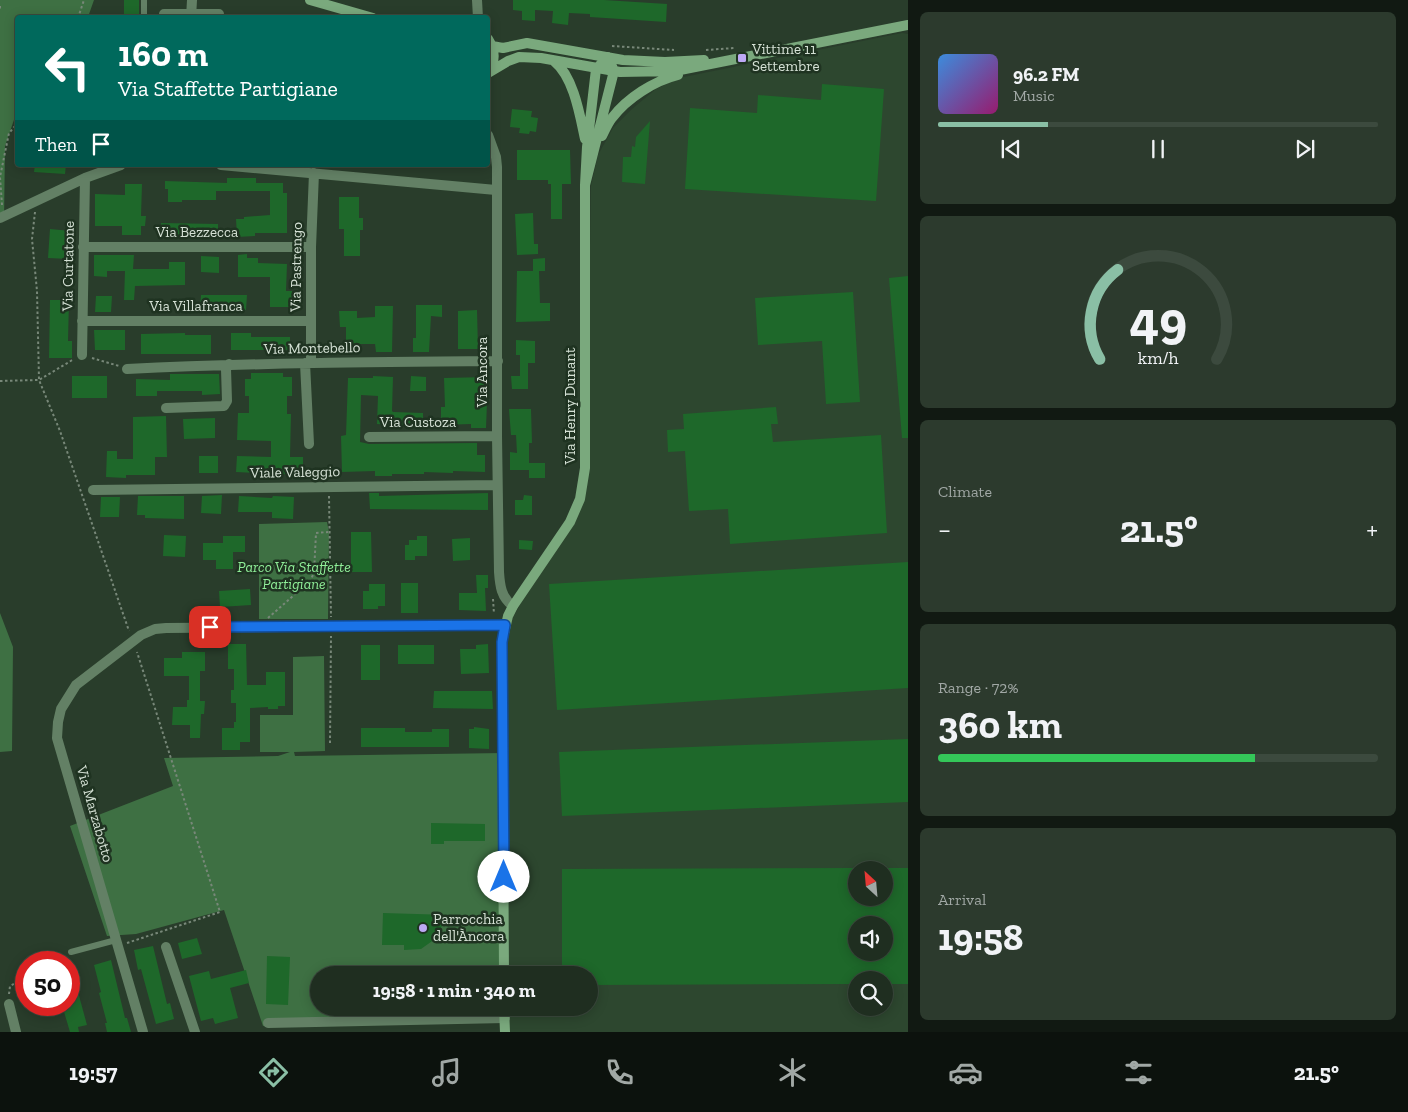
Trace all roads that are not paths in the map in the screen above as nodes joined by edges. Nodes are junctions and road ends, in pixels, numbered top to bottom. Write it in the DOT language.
graph roads {
  1 [pos="144,0"];
  2 [pos="192,0"];
  3 [pos="310,0"];
  4 [pos="477,0"];
  5 [pos="164,14"];
  6 [pos="219,14"];
  7 [pos="144,15"];
  8 [pos="178,15"];
  9 [pos="191,15"];
  10 [pos="205,15"];
  11 [pos="362,15"];
  12 [pos="478,15"];
  13 [pos="908,25"];
  14 [pos="490,43"];
  15 [pos="608,57"];
  16 [pos="739,58"];
  17 [pos="554,60"];
  18 [pos="490,68"];
  19 [pos="596,68"];
  20 [pos="490,71"];
  21 [pos="614,71"];
  22 [pos="490,140"];
  23 [pos="591,149"];
  24 [pos="115,167"];
  25 [pos="244,167"];
  26 [pos="314,173"];
  27 [pos="85,178"];
  28 [pos="496,190"];
  29 [pos="0,218"];
  30 [pos="84,247"];
  31 [pos="311,247"];
  32 [pos="82,321"];
  33 [pos="310,321"];
  34 [pos="82,355"];
  35 [pos="498,361"];
  36 [pos="308,363"];
  37 [pos="229,364"];
  38 [pos="127,369"];
  39 [pos="166,408"];
  40 [pos="497,436"];
  41 [pos="369,437"];
  42 [pos="309,444"];
  43 [pos="498,485"];
  44 [pos="93,490"];
  45 [pos="512,606"];
  46 [pos="505,625"];
  47 [pos="117,943"];
  48 [pos="166,947"];
  49 [pos="76,951"];
  50 [pos="504,966"];
  51 [pos="9,1004"];
  52 [pos="433,1016"];
  53 [pos="504,1016"];
  54 [pos="268,1023"];
  55 [pos="16,1032"];
  56 [pos="143,1032"];
  57 [pos="195,1032"];
  58 [pos="505,1032"];
  1 -- 7 [label="lane"];
  2 -- 9 [label="street"];
  3 -- 11 [label="main road"];
  4 -- 12 [label="street"];
  5 -- 8 [label="street"];
  6 -- 10 [label="street"];
  13 -- 16 [label="main road"];
  14 -- 15 [label="main road"];
  14 -- 18 [label="main road"];
  15 -- 16 [label="main road"];
  15 -- 19 [label="main road"];
  15 -- 21 [label="main road"];
  16 -- 21 [label="main road"];
  16 -- 23 [label="main road"];
  17 -- 19 [label="main road"];
  17 -- 20 [label="main road"];
  17 -- 23 [label="main road"];
  19 -- 21 [label="main road"];
  19 -- 23 [label="main road"];
  21 -- 23 [label="main road"];
  22 -- 28 [label="street, Via Ancora"];
  23 -- 45 [label="main road, Via Henry Dunant"];
  24 -- 27 [label="street"];
  25 -- 26 [label="street"];
  26 -- 28 [label="street"];
  26 -- 31 [label="street, Via Pastrengo"];
  27 -- 29 [label="street"];
  27 -- 30 [label="street, Via Curtatone"];
  28 -- 35 [label="street, Via Ancora"];
  30 -- 31 [label="street, Via Bezzecca"];
  30 -- 32 [label="street, Via Curtatone"];
  31 -- 33 [label="street, Via Pastrengo"];
  32 -- 33 [label="street, Via Villafranca"];
  32 -- 34 [label="street, Via Curtatone"];
  33 -- 36 [label="street, Via Pastrengo"];
  35 -- 36 [label="street, Via Montebello"];
  35 -- 40 [label="street, Via Ancora"];
  36 -- 37 [label="street, Via Montebello"];
  36 -- 42 [label="street, Via Pastrengo"];
  37 -- 38 [label="street, Via Montebello"];
  37 -- 39 [label="street"];
  40 -- 41 [label="street, Via Custoza"];
  40 -- 43 [label="street, Via Ancora"];
  43 -- 44 [label="street, Viale Valeggio"];
  43 -- 45 [label="street, Via Ancora"];
  45 -- 46 [label="main road, Via Henry Dunant"];
  46 -- 47 [label="street, Via Marzabotto"];
  46 -- 50 [label="main road"];
  47 -- 49 [label="lane"];
  47 -- 56 [label="street, Via Marzabotto"];
  48 -- 57 [label="street"];
  51 -- 55 [label="street"];
  52 -- 54 [label="street"];
  53 -- 58 [label="main road"];
}
